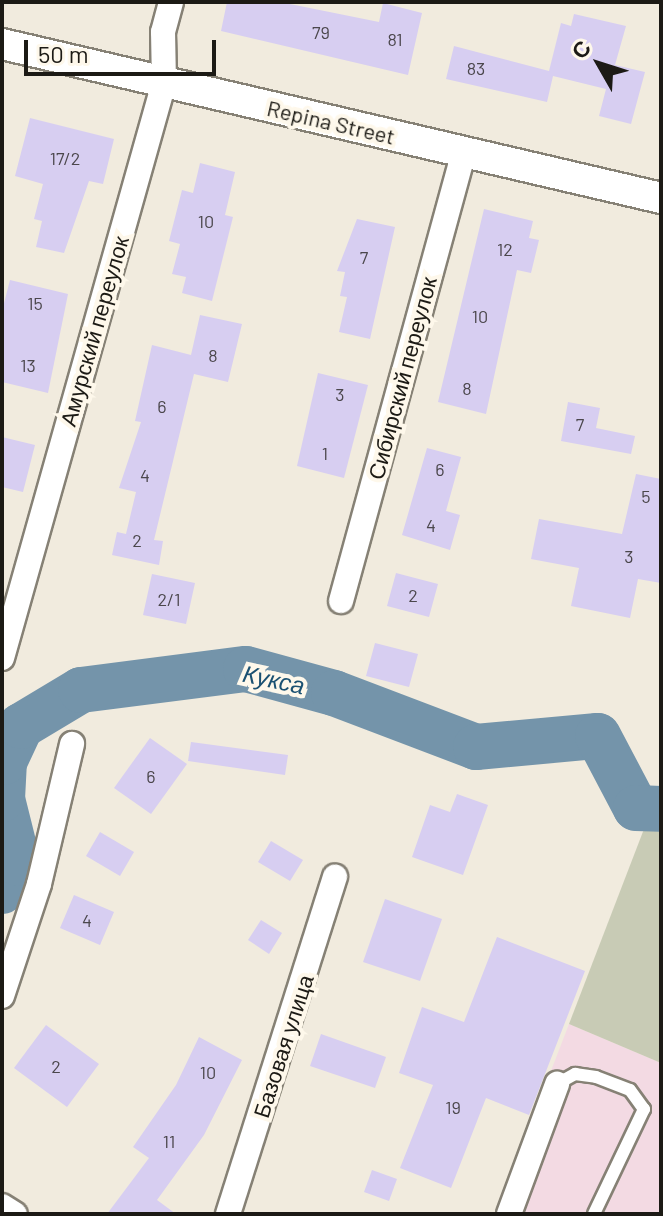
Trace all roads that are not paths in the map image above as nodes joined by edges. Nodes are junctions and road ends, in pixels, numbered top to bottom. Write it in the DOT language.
graph roads {
  1 [pos="171,2"];
  2 [pos="2,44"];
  3 [pos="164,83"];
  4 [pos="463,154"];
  5 [pos="661,198"];
  6 [pos="341,601"];
  7 [pos="2,658"];
  8 [pos="72,744"];
  9 [pos="335,877"];
  10 [pos="2,996"];
  11 [pos="557,1084"];
  12 [pos="2,1206"];
  13 [pos="15,1214"];
  14 [pos="228,1214"];
  15 [pos="509,1214"];
  16 [pos="594,1214"];
  1 -- 3 [label="street, Амурский переулок"];
  2 -- 3 [label="street, Repina Street"];
  3 -- 4 [label="street, Repina Street"];
  3 -- 7 [label="street, Амурский переулок"];
  4 -- 5 [label="street, Repina Street"];
  4 -- 6 [label="street, Сибирский переулок"];
  8 -- 10 [label="street"];
  9 -- 14 [label="street, Базовая улица"];
  11 -- 15 [label="street"];
  11 -- 16 [label="lane"];
  12 -- 13 [label="street"];
}
